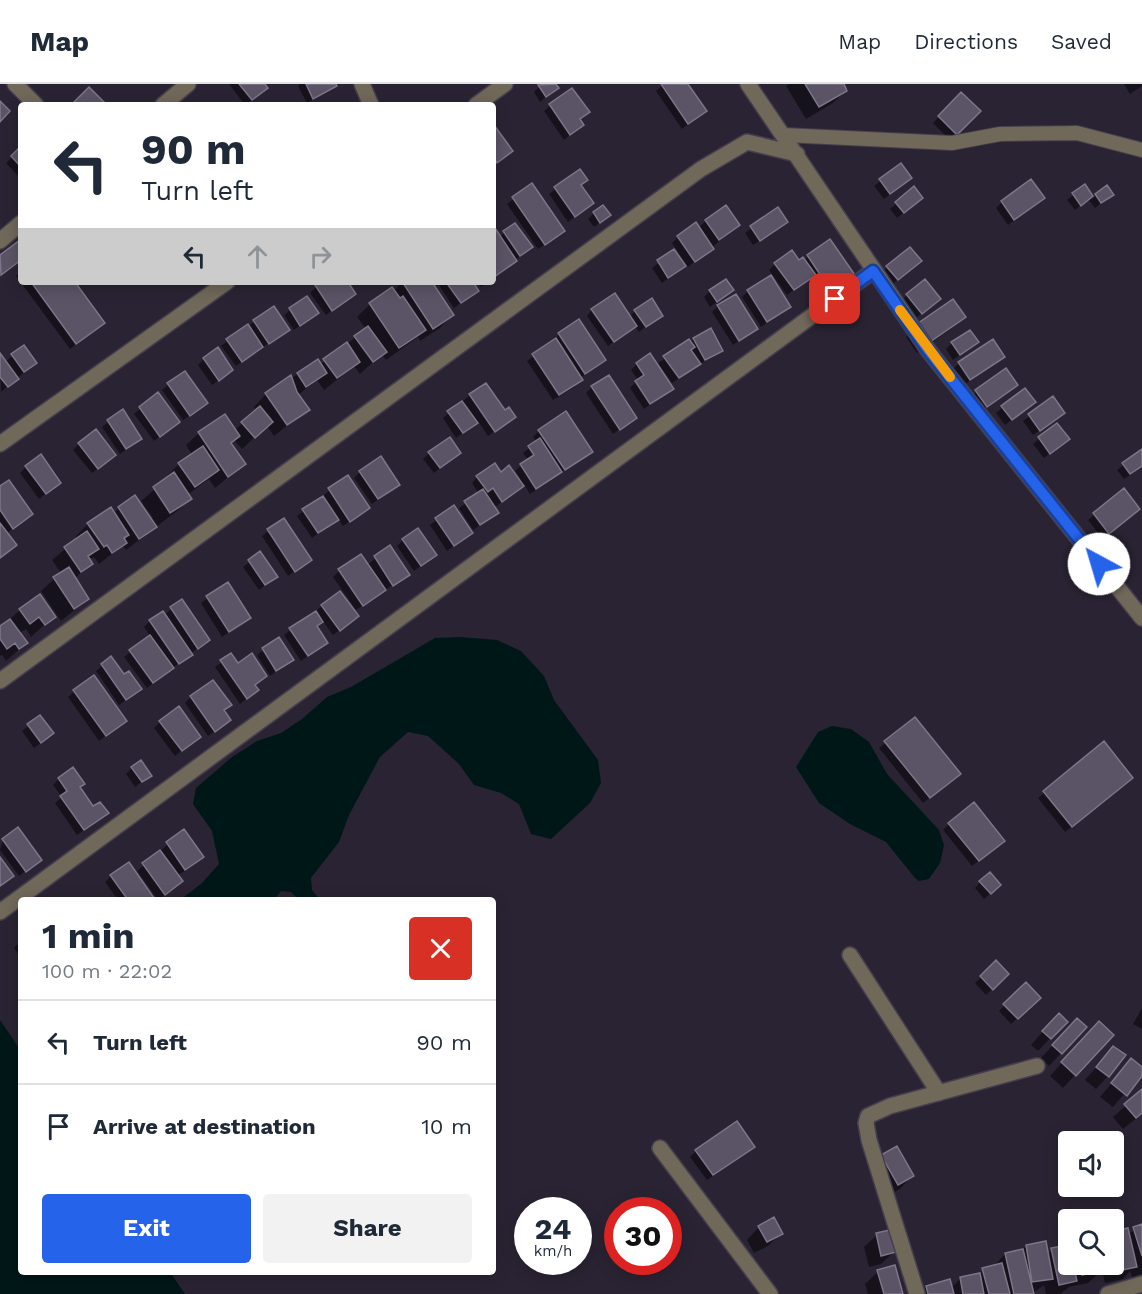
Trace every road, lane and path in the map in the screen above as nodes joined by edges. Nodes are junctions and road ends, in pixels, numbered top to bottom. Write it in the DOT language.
graph roads {
  1 [pos="15,84"];
  2 [pos="189,84"];
  3 [pos="362,84"];
  4 [pos="505,84"];
  5 [pos="748,84"];
  6 [pos="33,102"];
  7 [pos="167,102"];
  8 [pos="370,102"];
  9 [pos="480,102"];
  10 [pos="784,135"];
  11 [pos="1142,150"];
  12 [pos="797,154"];
  13 [pos="18,226"];
  14 [pos="0,241"];
  15 [pos="873,271"];
  16 [pos="223,285"];
  17 [pos="0,444"];
  18 [pos="1142,618"];
  19 [pos="0,681"];
  20 [pos="20,897"];
  21 [pos="18,899"];
  22 [pos="0,912"];
  23 [pos="850,955"];
  24 [pos="1037,1066"];
  25 [pos="939,1093"];
  26 [pos="660,1148"];
  27 [pos="1142,1284"];
  28 [pos="770,1294"];
  29 [pos="917,1294"];
  30 [pos="1108,1294"];
  1 -- 6 [label="street"];
  2 -- 7 [label="street"];
  3 -- 8 [label="street"];
  4 -- 9 [label="street"];
  5 -- 10 [label="street"];
  10 -- 11 [label="lane"];
  10 -- 12 [label="street"];
  12 -- 15 [label="street"];
  12 -- 19 [label="street"];
  13 -- 14 [label="street"];
  15 -- 18 [label="street"];
  15 -- 20 [label="street"];
  16 -- 17 [label="street"];
  21 -- 22 [label="street"];
  23 -- 25 [label="street"];
  24 -- 25 [label="street"];
  25 -- 29 [label="street"];
  26 -- 28 [label="street"];
  27 -- 30 [label="street"];
}
